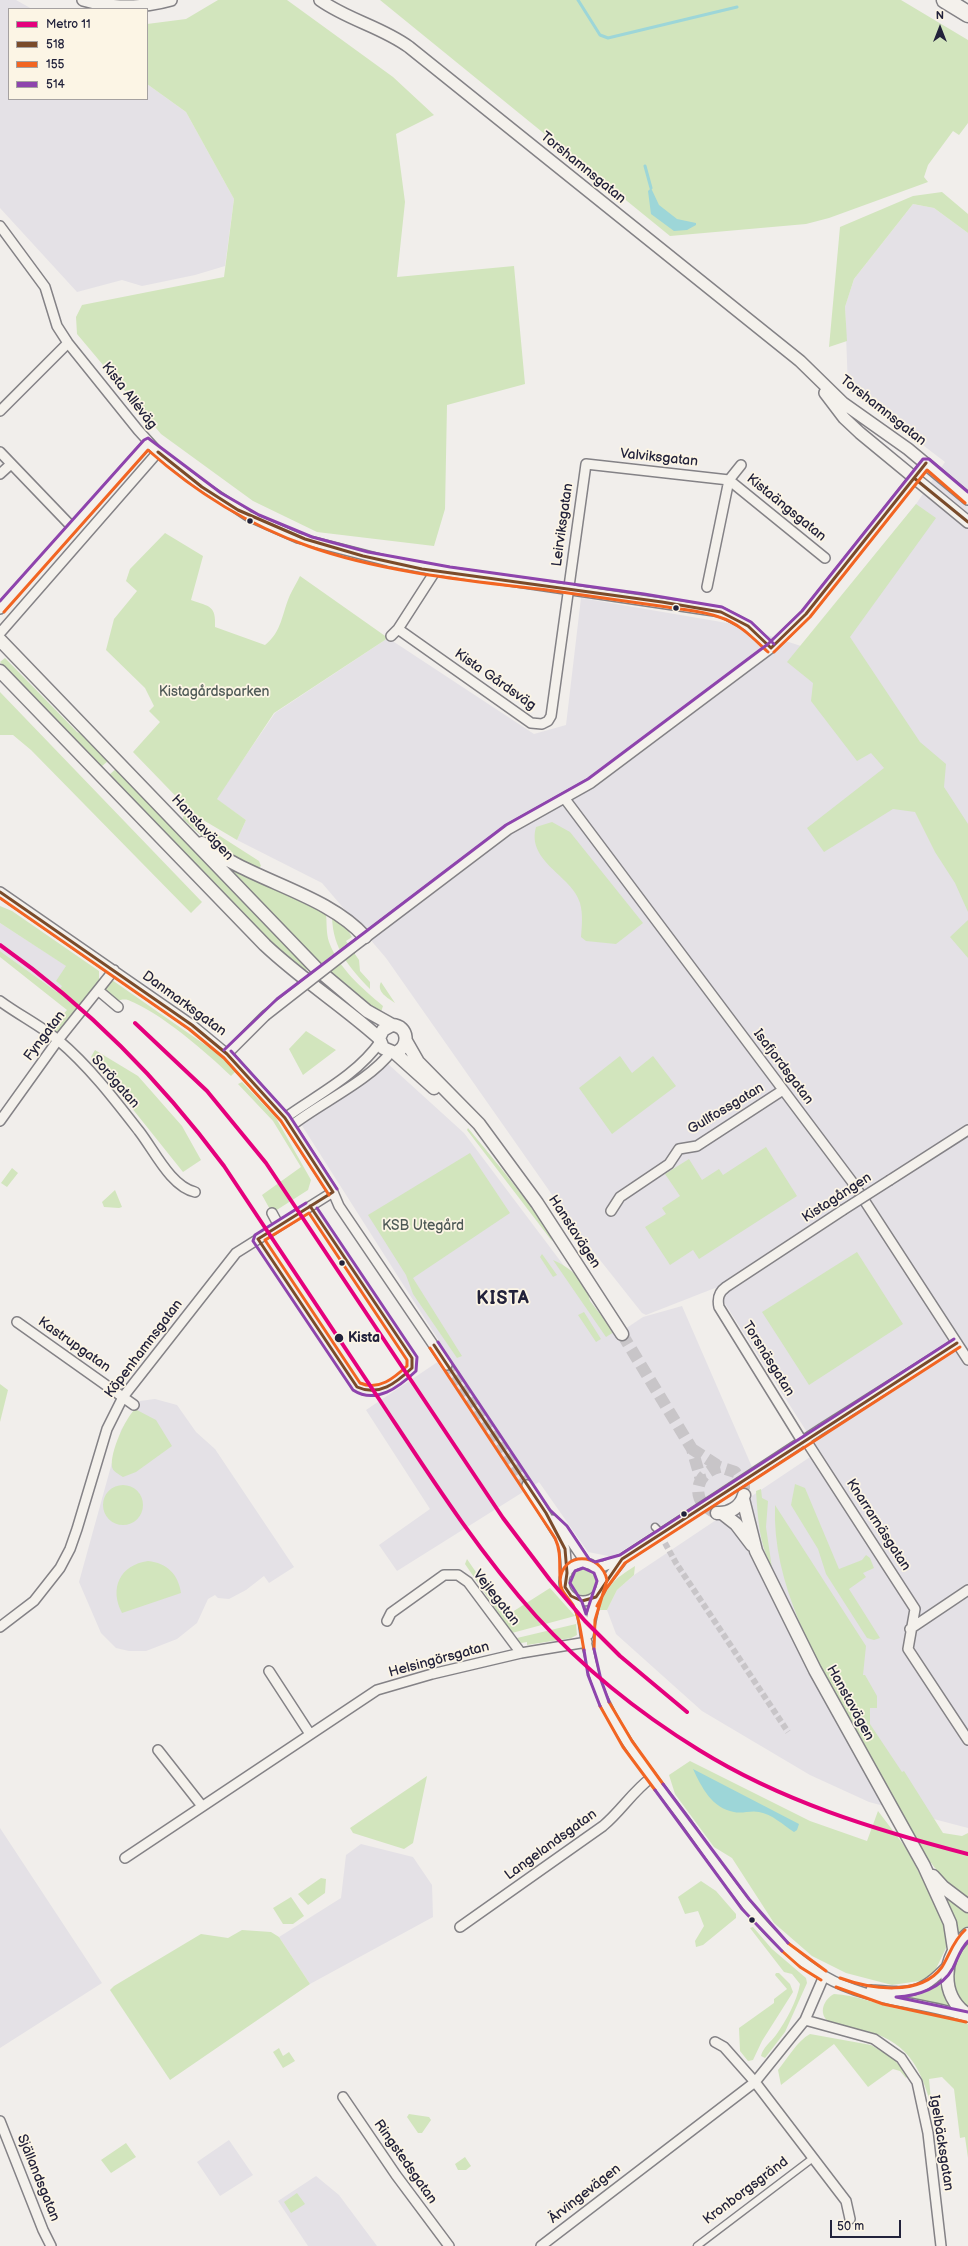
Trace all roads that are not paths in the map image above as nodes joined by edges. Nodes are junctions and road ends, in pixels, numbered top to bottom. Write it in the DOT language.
graph roads {
  1 [pos="83,0"];
  2 [pos="171,0"];
  3 [pos="320,0"];
  4 [pos="945,0"];
  5 [pos="968,14"];
  6 [pos="0,226"];
  7 [pos="68,343"];
  8 [pos="816,377"];
  9 [pos="0,411"];
  10 [pos="148,442"];
  11 [pos="0,452"];
  12 [pos="158,452"];
  13 [pos="926,463"];
  14 [pos="11,464"];
  15 [pos="586,464"];
  16 [pos="741,465"];
  17 [pos="0,474"];
  18 [pos="914,478"];
  19 [pos="729,480"];
  20 [pos="968,500"];
  21 [pos="968,522"];
  22 [pos="72,527"];
  23 [pos="824,558"];
  24 [pos="436,570"];
  25 [pos="707,587"];
  26 [pos="568,589"];
  27 [pos="0,609"];
  28 [pos="398,629"];
  29 [pos="0,633"];
  30 [pos="391,636"];
  31 [pos="0,640"];
  32 [pos="771,648"];
  33 [pos="0,671"];
  34 [pos="116,760"];
  35 [pos="101,775"];
  36 [pos="565,799"];
  37 [pos="180,824"];
  38 [pos="0,892"];
  39 [pos="365,937"];
  40 [pos="114,970"];
  41 [pos="99,991"];
  42 [pos="0,1002"];
  43 [pos="118,1007"];
  44 [pos="392,1025"];
  45 [pos="58,1040"];
  46 [pos="380,1040"];
  47 [pos="406,1041"];
  48 [pos="393,1052"];
  49 [pos="227,1054"];
  50 [pos="783,1090"];
  51 [pos="0,1121"];
  52 [pos="288,1122"];
  53 [pos="968,1130"];
  54 [pos="497,1150"];
  55 [pos="195,1192"];
  56 [pos="333,1192"];
  57 [pos="611,1210"];
  58 [pos="272,1213"];
  59 [pos="279,1226"];
  60 [pos="722,1290"];
  61 [pos="17,1322"];
  62 [pos="622,1334"];
  63 [pos="957,1343"];
  64 [pos="968,1360"];
  65 [pos="447,1365"];
  66 [pos="123,1397"];
  67 [pos="134,1406"];
  68 [pos="804,1440"];
  69 [pos="527,1485"];
  70 [pos="546,1513"];
  71 [pos="756,1551"];
  72 [pos="622,1559"];
  73 [pos="590,1565"];
  74 [pos="567,1573"];
  75 [pos="602,1586"];
  76 [pos="968,1590"];
  77 [pos="596,1597"];
  78 [pos="576,1600"];
  79 [pos="387,1620"];
  80 [pos="0,1627"];
  81 [pos="910,1629"];
  82 [pos="587,1642"];
  83 [pos="521,1653"];
  84 [pos="269,1671"];
  85 [pos="310,1734"];
  86 [pos="968,1740"];
  87 [pos="158,1750"];
  88 [pos="651,1778"];
  89 [pos="202,1806"];
  90 [pos="125,1858"];
  91 [pos="924,1866"];
  92 [pos="968,1906"];
  93 [pos="460,1927"];
  94 [pos="968,1934"];
  95 [pos="954,1949"];
  96 [pos="947,1966"];
  97 [pos="824,1976"];
  98 [pos="858,1990"];
  99 [pos="968,2016"];
  100 [pos="805,2020"];
  101 [pos="715,2042"];
  102 [pos="755,2082"];
  103 [pos="343,2097"];
  104 [pos="0,2121"];
  105 [pos="813,2158"];
  106 [pos="850,2219"];
  107 [pos="446,2245"];
  108 [pos="51,2246"];
  109 [pos="541,2246"];
  110 [pos="697,2246"];
  111 [pos="941,2246"];
  1 -- 2 [label="street"];
  3 -- 8 [label="street, Torshamnsgatan"];
  4 -- 5 [label="highway"];
  6 -- 7 [label="street, Kista Alléväg"];
  7 -- 9 [label="street"];
  7 -- 10 [label="street, Kista Alléväg"];
  8 -- 13 [label="street, Torshamnsgatan"];
  8 -- 18 [label="street, Torshamnsgatan"];
  10 -- 12 [label="street, Kista Alléväg"];
  10 -- 22 [label="street"];
  11 -- 14 [label="street"];
  12 -- 24 [label="street, Kista Alléväg"];
  12 -- 29 [label="street"];
  13 -- 18 [label="street"];
  13 -- 20 [label="street, Torshamnsgatan"];
  14 -- 17 [label="street"];
  14 -- 22 [label="street"];
  15 -- 19 [label="street, Valviksgatan"];
  15 -- 26 [label="street, Leirviksgatan"];
  16 -- 19 [label="street"];
  18 -- 21 [label="street, Torshamnsgatan"];
  18 -- 32 [label="street"];
  19 -- 23 [label="street, Kistaängsgatan"];
  19 -- 25 [label="street"];
  22 -- 27 [label="street"];
  24 -- 26 [label="street, Kista Alléväg"];
  24 -- 28 [label="street"];
  26 -- 28 [label="street, Kista Gårdsväg"];
  26 -- 32 [label="street, Kista Alléväg"];
  28 -- 30 [label="street"];
  31 -- 34 [label="main road, Hanstavägen"];
  32 -- 36 [label="street"];
  33 -- 35 [label="main road, Hanstavägen"];
  34 -- 35 [label="main road"];
  34 -- 37 [label="main road, Hanstavägen"];
  35 -- 46 [label="main road, Hanstavägen"];
  36 -- 39 [label="street"];
  36 -- 50 [label="street, Isafjordsgatan"];
  37 -- 39 [label="main road"];
  37 -- 44 [label="main road, Hanstavägen"];
  38 -- 40 [label="street, Danmarksgatan"];
  39 -- 49 [label="street, bridge"];
  40 -- 41 [label="street, Fyngatan"];
  40 -- 49 [label="street, Danmarksgatan"];
  41 -- 43 [label="street"];
  41 -- 45 [label="street, Fyngatan"];
  42 -- 45 [label="street, Sorögatan"];
  44 -- 46 [label="main road"];
  44 -- 47 [label="main road, Hanstavägen"];
  45 -- 51 [label="street, Fyngatan"];
  45 -- 55 [label="street, Sorögatan"];
  46 -- 48 [label="main road, Hanstavägen"];
  46 -- 52 [label="street"];
  47 -- 48 [label="main road"];
  47 -- 54 [label="main road, Hanstavägen"];
  48 -- 52 [label="street"];
  48 -- 54 [label="main road, Hanstavägen"];
  49 -- 52 [label="street, Danmarksgatan"];
  50 -- 57 [label="street, Gullfossgatan"];
  50 -- 63 [label="street, Isafjordsgatan"];
  52 -- 56 [label="street, Danmarksgatan"];
  53 -- 60 [label="street, Kistagången, bridge"];
  54 -- 62 [label="main road, Hanstavägen"];
  56 -- 59 [label="street, Köpenhamnsgatan"];
  56 -- 65 [label="street, Danmarksgatan"];
  58 -- 59 [label="street"];
  59 -- 66 [label="street, Köpenhamnsgatan"];
  60 -- 68 [label="street, Torsnäsgatan"];
  61 -- 66 [label="street, Kastrupgatan"];
  63 -- 64 [label="street, Isafjordsgatan"];
  63 -- 68 [label="street"];
  66 -- 67 [label="street, Kastrupgatan"];
  66 -- 80 [label="street, Köpenhamnsgatan"];
  68 -- 72 [label="street"];
  68 -- 81 [label="street, Knarrarnäsgatan"];
  69 -- 70 [label="street"];
  70 -- 73 [label="street"];
  70 -- 74 [label="street"];
  71 -- 71 [label="main road, Hanstavägen"];
  71 -- 91 [label="main road, Hanstavägen"];
  72 -- 73 [label="street"];
  72 -- 75 [label="street"];
  73 -- 74 [label="street"];
  73 -- 75 [label="street"];
  74 -- 78 [label="street"];
  75 -- 77 [label="street"];
  76 -- 81 [label="street"];
  77 -- 78 [label="street"];
  77 -- 82 [label="street"];
  78 -- 82 [label="street"];
  79 -- 83 [label="street, Vejlegatan"];
  81 -- 86 [label="street, Knarrarnäsgatan"];
  82 -- 83 [label="street, Helsingörsgatan"];
  82 -- 88 [label="street"];
  83 -- 85 [label="street, Helsingörsgatan"];
  84 -- 85 [label="street"];
  85 -- 89 [label="street, Helsingörsgatan"];
  87 -- 89 [label="street"];
  88 -- 93 [label="street, Langelandsgatan"];
  88 -- 97 [label="street"];
  89 -- 90 [label="street, Helsingörsgatan"];
  91 -- 92 [label="main road, Hanstavägen"];
  91 -- 95 [label="main road, Hanstavägen"];
  94 -- 95 [label="main road"];
  95 -- 96 [label="main road"];
  96 -- 98 [label="street"];
  96 -- 99 [label="main road"];
  97 -- 98 [label="street"];
  97 -- 100 [label="street, Ärvingevägen"];
  98 -- 99 [label="street"];
  100 -- 102 [label="street, Ärvingevägen"];
  100 -- 111 [label="street, Igelbäcksgatan"];
  101 -- 102 [label="street"];
  102 -- 105 [label="street"];
  102 -- 109 [label="street, Ärvingevägen"];
  103 -- 107 [label="street, Ringstedsgatan"];
  104 -- 108 [label="street, Själlandsgatan"];
  105 -- 106 [label="street"];
  105 -- 110 [label="street, Kronborgsgränd"];
}
